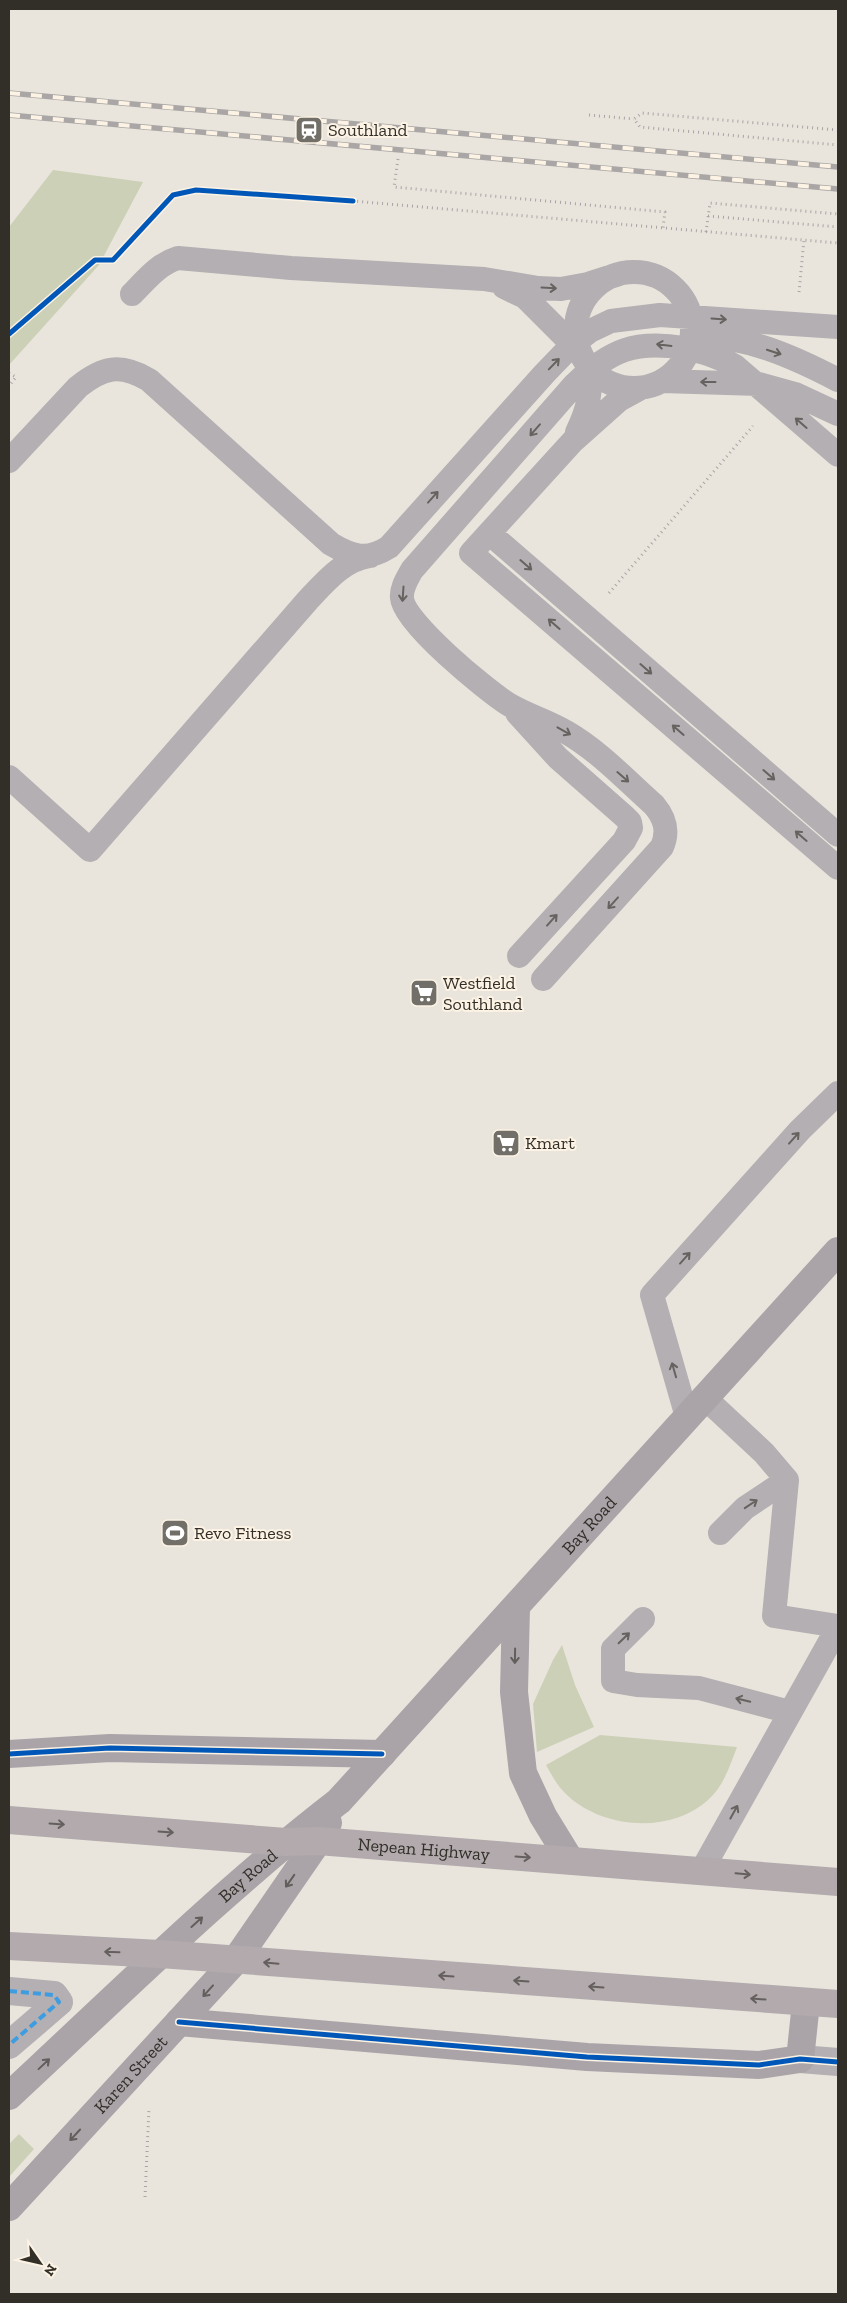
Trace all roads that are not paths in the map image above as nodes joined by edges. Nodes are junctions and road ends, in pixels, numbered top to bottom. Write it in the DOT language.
graph roads {
  1 [pos="619,274"];
  2 [pos="484,279"];
  3 [pos="132,294"];
  4 [pos="838,327"];
  5 [pos="692,336"];
  6 [pos="585,360"];
  7 [pos="838,380"];
  8 [pos="652,385"];
  9 [pos="838,414"];
  10 [pos="574,441"];
  11 [pos="838,455"];
  12 [pos="9,461"];
  13 [pos="489,533"];
  14 [pos="377,554"];
  15 [pos="509,704"];
  16 [pos="9,777"];
  17 [pos="838,835"];
  18 [pos="838,868"];
  19 [pos="519,956"];
  20 [pos="543,979"];
  21 [pos="838,1093"];
  22 [pos="838,1251"];
  23 [pos="705,1398"];
  24 [pos="687,1417"];
  25 [pos="787,1480"];
  26 [pos="720,1533"];
  27 [pos="516,1607"];
  28 [pos="643,1619"];
  29 [pos="838,1626"];
  30 [pos="790,1712"];
  31 [pos="9,1754"];
  32 [pos="382,1754"];
  33 [pos="339,1801"];
  34 [pos="9,1820"];
  35 [pos="318,1841"];
  36 [pos="286,1842"];
  37 [pos="570,1860"];
  38 [pos="702,1870"];
  39 [pos="838,1882"];
  40 [pos="9,1946"];
  41 [pos="160,1954"];
  42 [pos="236,1960"];
  43 [pos="9,1991"];
  44 [pos="806,2003"];
  45 [pos="838,2004"];
  46 [pos="180,2022"];
  47 [pos="9,2045"];
  48 [pos="800,2059"];
  49 [pos="838,2062"];
  50 [pos="9,2096"];
  51 [pos="9,2207"];
  2 -- 1 [label="lane, one-way"];
  1 -- 5 [label="lane"];
  1 -- 6 [label="lane"];
  2 -- 3 [label="lane"];
  2 -- 6 [label="lane"];
  14 -- 4 [label="lane, one-way"];
  5 -- 7 [label="lane, one-way"];
  5 -- 8 [label="lane"];
  6 -- 8 [label="lane"];
  6 -- 10 [label="lane"];
  9 -- 8 [label="lane, one-way"];
  8 -- 10 [label="lane"];
  10 -- 13 [label="lane"];
  11 -- 15 [label="lane, one-way"];
  12 -- 14 [label="lane"];
  13 -- 17 [label="lane, one-way"];
  18 -- 13 [label="lane, one-way"];
  14 -- 16 [label="lane"];
  19 -- 15 [label="lane, one-way"];
  15 -- 20 [label="lane, one-way"];
  24 -- 21 [label="lane, one-way"];
  22 -- 23 [label="main road, Bay Road"];
  23 -- 24 [label="main road, Bay Road"];
  23 -- 25 [label="lane"];
  24 -- 27 [label="main road, Bay Road"];
  26 -- 25 [label="lane, one-way"];
  25 -- 29 [label="lane"];
  27 -- 32 [label="main road, Bay Road"];
  27 -- 37 [label="main road, one-way"];
  30 -- 28 [label="lane, one-way"];
  29 -- 30 [label="lane"];
  38 -- 30 [label="lane, one-way"];
  31 -- 32 [label="main road"];
  32 -- 33 [label="main road, Bay Road"];
  33 -- 35 [label="main road, Bay Road"];
  33 -- 36 [label="main road, Bay Road"];
  34 -- 36 [label="highway, Nepean Highway, one-way"];
  35 -- 36 [label="highway, Nepean Highway"];
  35 -- 37 [label="highway, Nepean Highway, one-way"];
  35 -- 42 [label="main road, Karen Street, one-way"];
  41 -- 36 [label="main road, Bay Road, one-way"];
  37 -- 38 [label="highway, Nepean Highway"];
  38 -- 39 [label="highway, Nepean Highway, one-way"];
  41 -- 40 [label="highway, one-way"];
  41 -- 42 [label="highway"];
  50 -- 41 [label="main road, one-way"];
  44 -- 42 [label="highway, one-way"];
  42 -- 46 [label="main road, Karen Street, one-way"];
  43 -- 47 [label="street"];
  44 -- 45 [label="highway"];
  44 -- 48 [label="main road"];
  46 -- 48 [label="main road"];
  46 -- 51 [label="main road, Karen Street, one-way"];
  48 -- 49 [label="street"];
}
